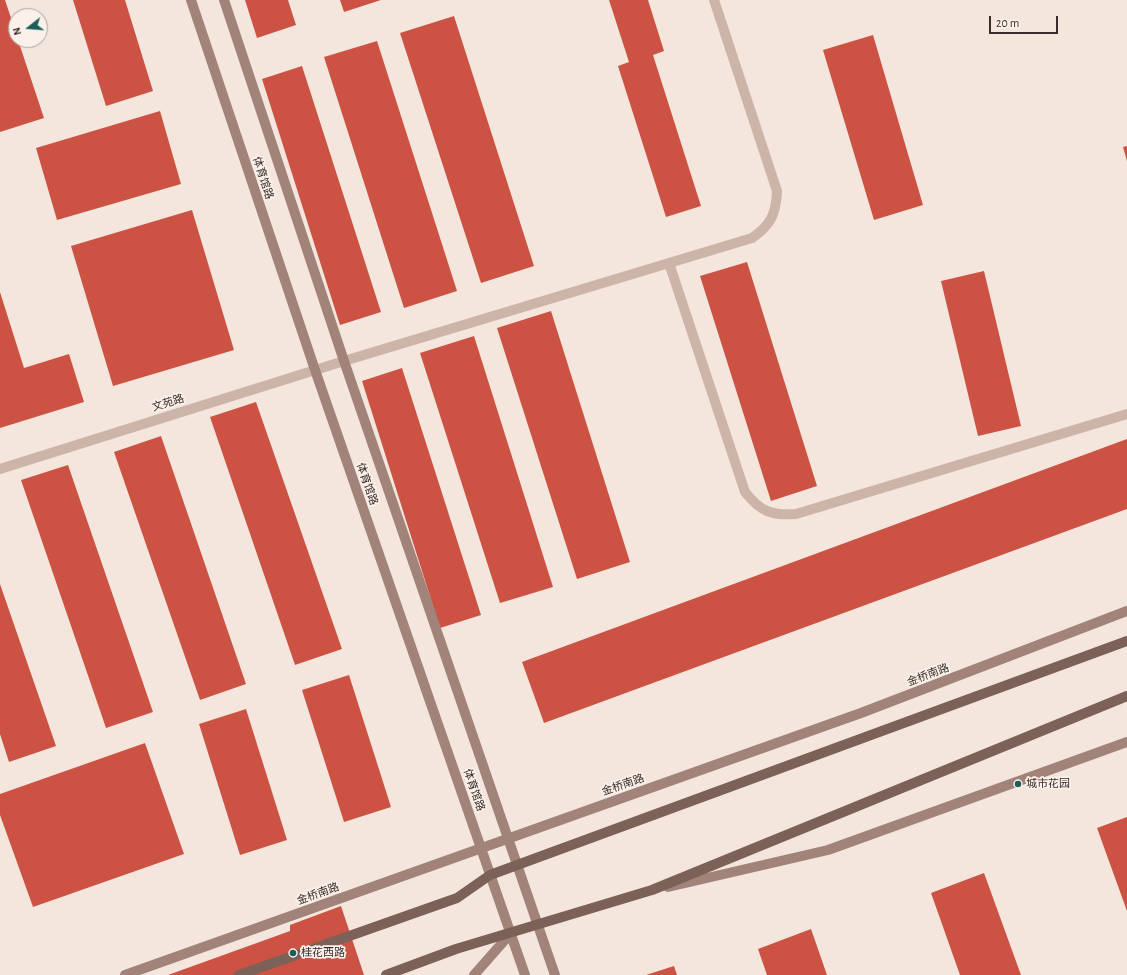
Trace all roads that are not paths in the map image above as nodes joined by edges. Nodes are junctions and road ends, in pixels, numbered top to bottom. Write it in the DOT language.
graph roads {
  1 [pos="191,0"];
  2 [pos="224,0"];
  3 [pos="714,0"];
  4 [pos="669,263"];
  5 [pos="344,360"];
  6 [pos="315,370"];
  7 [pos="1127,414"];
  8 [pos="0,469"];
  9 [pos="1127,611"];
  10 [pos="1127,641"];
  11 [pos="1127,696"];
  12 [pos="1127,742"];
  13 [pos="507,838"];
  14 [pos="481,848"];
  15 [pos="517,865"];
  16 [pos="490,875"];
  17 [pos="652,890"];
  18 [pos="537,924"];
  19 [pos="511,933"];
  20 [pos="125,975"];
  21 [pos="240,975"];
  22 [pos="386,975"];
  23 [pos="474,975"];
  24 [pos="525,975"];
  25 [pos="555,975"];
  1 -- 6 [label="main road, 体育馆路"];
  2 -- 5 [label="main road, 体育馆路"];
  3 -- 4 [label="street, 文苑路"];
  4 -- 5 [label="street, 文苑路"];
  4 -- 7 [label="street"];
  5 -- 6 [label="street, 文苑路"];
  5 -- 13 [label="main road, 体育馆路"];
  6 -- 8 [label="street, 文苑路"];
  6 -- 14 [label="main road, 体育馆路"];
  9 -- 13 [label="main road, 金桥南路"];
  10 -- 15 [label="main road"];
  11 -- 17 [label="main road"];
  12 -- 17 [label="main road"];
  13 -- 14 [label="main road, 金桥南路"];
  13 -- 15 [label="main road, 体育馆路"];
  14 -- 16 [label="main road, 体育馆路"];
  14 -- 20 [label="main road, 金桥南路"];
  15 -- 16 [label="main road"];
  15 -- 18 [label="main road, 体育馆路"];
  16 -- 19 [label="main road, 体育馆路"];
  16 -- 21 [label="main road"];
  17 -- 18 [label="main road"];
  18 -- 19 [label="main road"];
  18 -- 25 [label="main road, 体育馆路"];
  19 -- 22 [label="main road"];
  19 -- 23 [label="main road"];
  19 -- 24 [label="main road, 体育馆路"];
}
